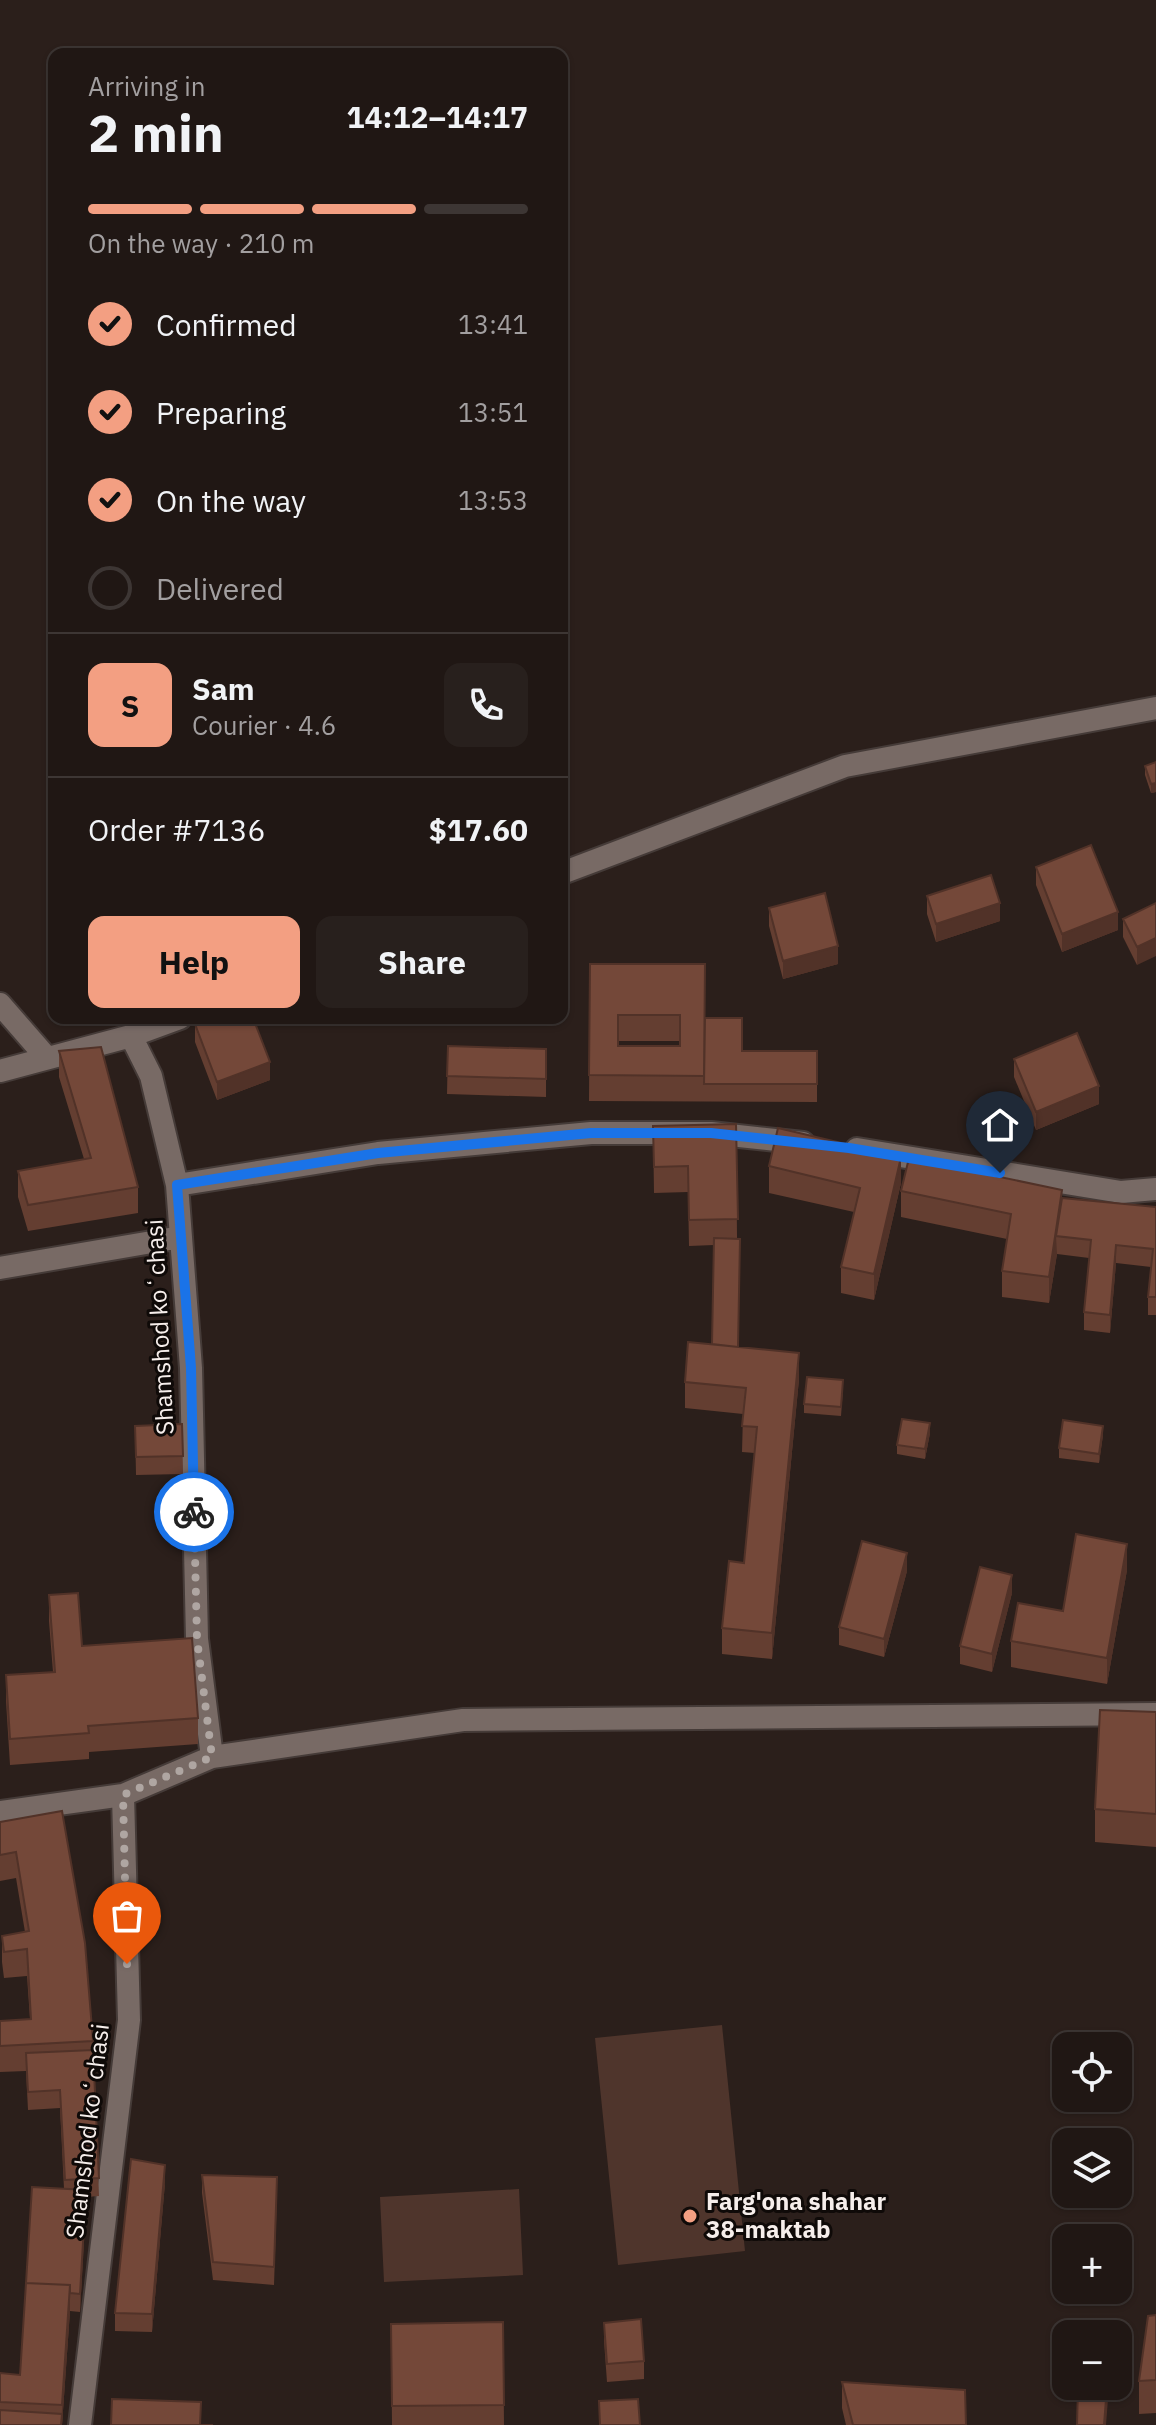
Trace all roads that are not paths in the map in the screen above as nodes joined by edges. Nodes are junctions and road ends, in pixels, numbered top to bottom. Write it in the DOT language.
graph roads {
  1 [pos="1156,708"];
  2 [pos="568,871"];
  3 [pos="0,1004"];
  4 [pos="164,1024"];
  5 [pos="131,1036"];
  6 [pos="47,1058"];
  7 [pos="0,1071"];
  8 [pos="177,1185"];
  9 [pos="1156,1189"];
  10 [pos="181,1237"];
  11 [pos="0,1268"];
  12 [pos="1156,1714"];
  13 [pos="212,1757"];
  14 [pos="123,1795"];
  15 [pos="0,1812"];
  16 [pos="80,2425"];
  1 -- 2 [label="street"];
  3 -- 6 [label="street"];
  4 -- 5 [label="street"];
  5 -- 6 [label="street"];
  5 -- 8 [label="street, Shamshod koʻchasi"];
  6 -- 7 [label="street"];
  8 -- 9 [label="street"];
  8 -- 10 [label="street, Shamshod koʻchasi"];
  10 -- 11 [label="street"];
  10 -- 13 [label="street, Shamshod koʻchasi"];
  12 -- 13 [label="street"];
  13 -- 14 [label="street"];
  14 -- 15 [label="street"];
  14 -- 16 [label="street, Shamshod koʻchasi"];
}
